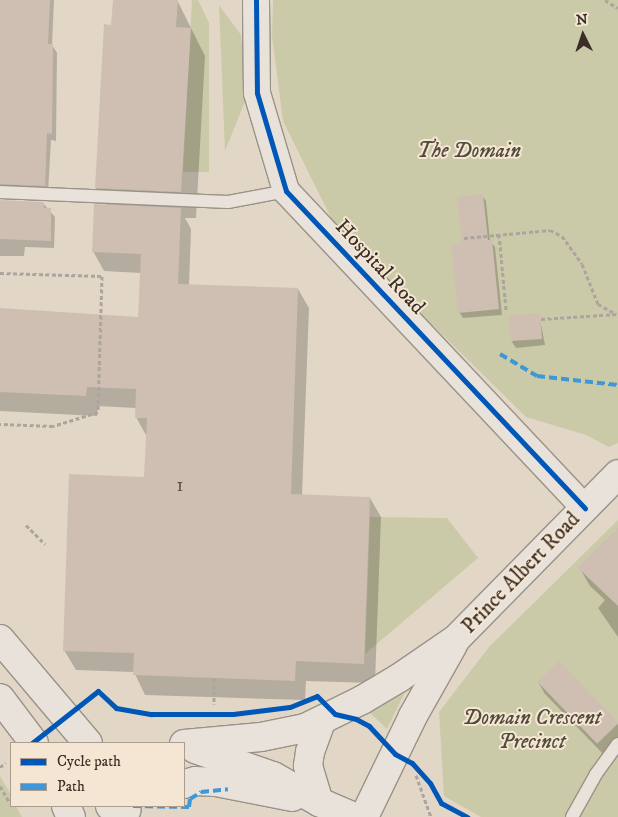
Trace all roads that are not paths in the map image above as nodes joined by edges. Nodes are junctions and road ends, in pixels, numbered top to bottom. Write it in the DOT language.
graph roads {
  1 [pos="256,0"];
  2 [pos="286,191"];
  3 [pos="0,192"];
  4 [pos="618,474"];
  5 [pos="585,508"];
  6 [pos="0,639"];
  7 [pos="456,639"];
  8 [pos="0,698"];
  9 [pos="322,721"];
  10 [pos="33,742"];
  11 [pos="87,742"];
  12 [pos="618,744"];
  13 [pos="185,745"];
  14 [pos="185,745"];
  15 [pos="185,784"];
  16 [pos="319,802"];
  17 [pos="354,817"];
  18 [pos="364,817"];
  19 [pos="572,817"];
  1 -- 2 [label="street, Hospital Road"];
  2 -- 3 [label="lane"];
  2 -- 5 [label="street, Hospital Road"];
  4 -- 5 [label="street, Prince Albert Road"];
  5 -- 7 [label="street, Prince Albert Road"];
  6 -- 11 [label="street"];
  7 -- 9 [label="street, Prince Albert Road"];
  7 -- 18 [label="street, Prince Albert Road"];
  8 -- 10 [label="street"];
  9 -- 13 [label="street, Prince Albert Road"];
  9 -- 16 [label="street"];
  12 -- 19 [label="lane"];
  14 -- 16 [label="street"];
  15 -- 16 [label="street"];
  16 -- 17 [label="street"];
}
